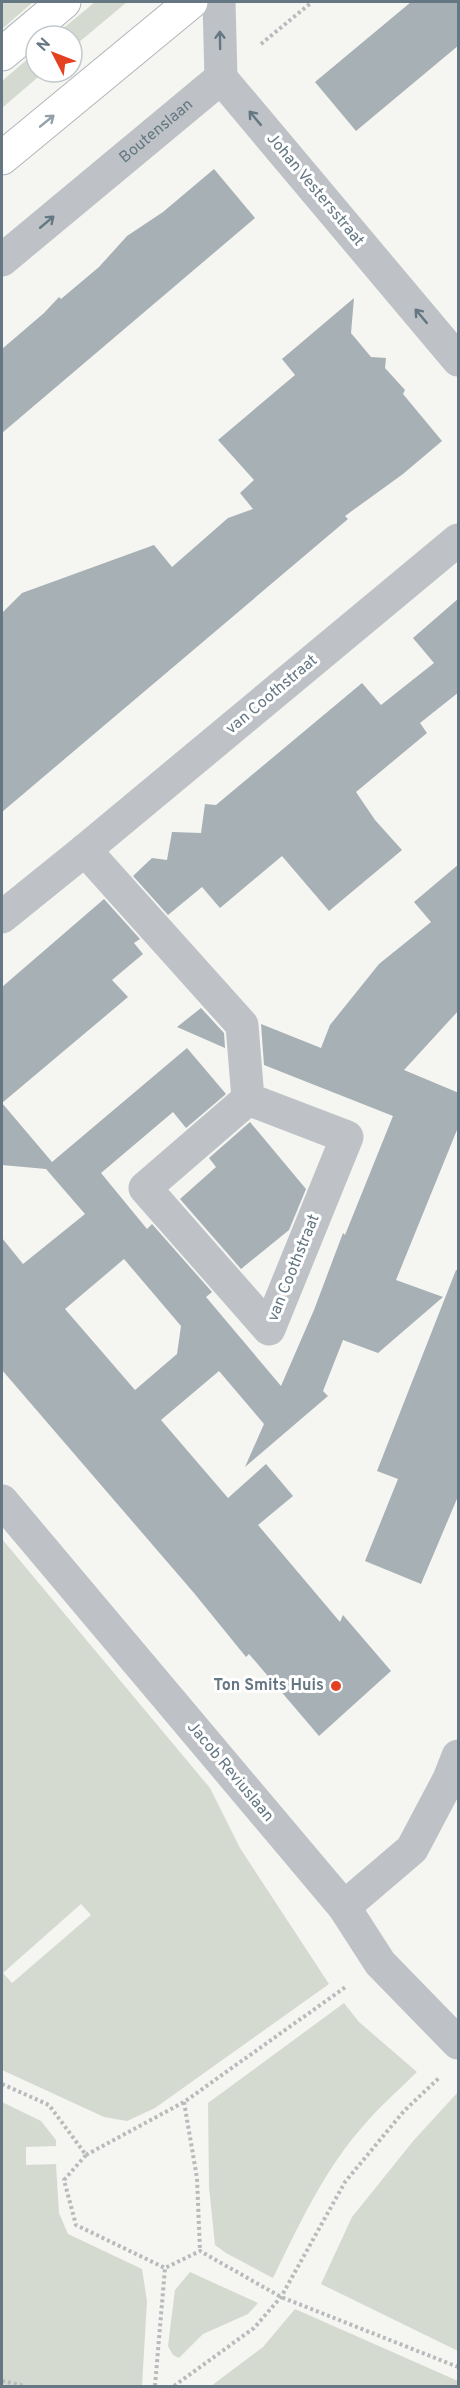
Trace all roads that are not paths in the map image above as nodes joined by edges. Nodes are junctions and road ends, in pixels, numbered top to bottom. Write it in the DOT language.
graph roads {
  1 [pos="64,2"];
  2 [pos="191,2"];
  3 [pos="219,2"];
  4 [pos="2,54"];
  5 [pos="221,78"];
  6 [pos="2,158"];
  7 [pos="2,260"];
  8 [pos="459,360"];
  9 [pos="459,540"];
  10 [pos="85,850"];
  11 [pos="2,917"];
  12 [pos="248,1099"];
  13 [pos="2,1501"];
  14 [pos="459,1756"];
  15 [pos="344,1907"];
  16 [pos="459,2043"];
  1 -- 4 [label="main road"];
  6 -- 2 [label="main road, one-way"];
  5 -- 3 [label="street, one-way"];
  7 -- 5 [label="street, Boutenslaan, one-way"];
  8 -- 5 [label="street, Johan Vestersstraat, one-way"];
  9 -- 10 [label="street, van Coothstraat"];
  10 -- 11 [label="street, van Coothstraat"];
  10 -- 12 [label="street"];
  12 -- 12 [label="street, van Coothstraat"];
  13 -- 15 [label="street, Jacob Reviuslaan"];
  14 -- 15 [label="street"];
  15 -- 16 [label="street, Jacob Reviuslaan"];
}
